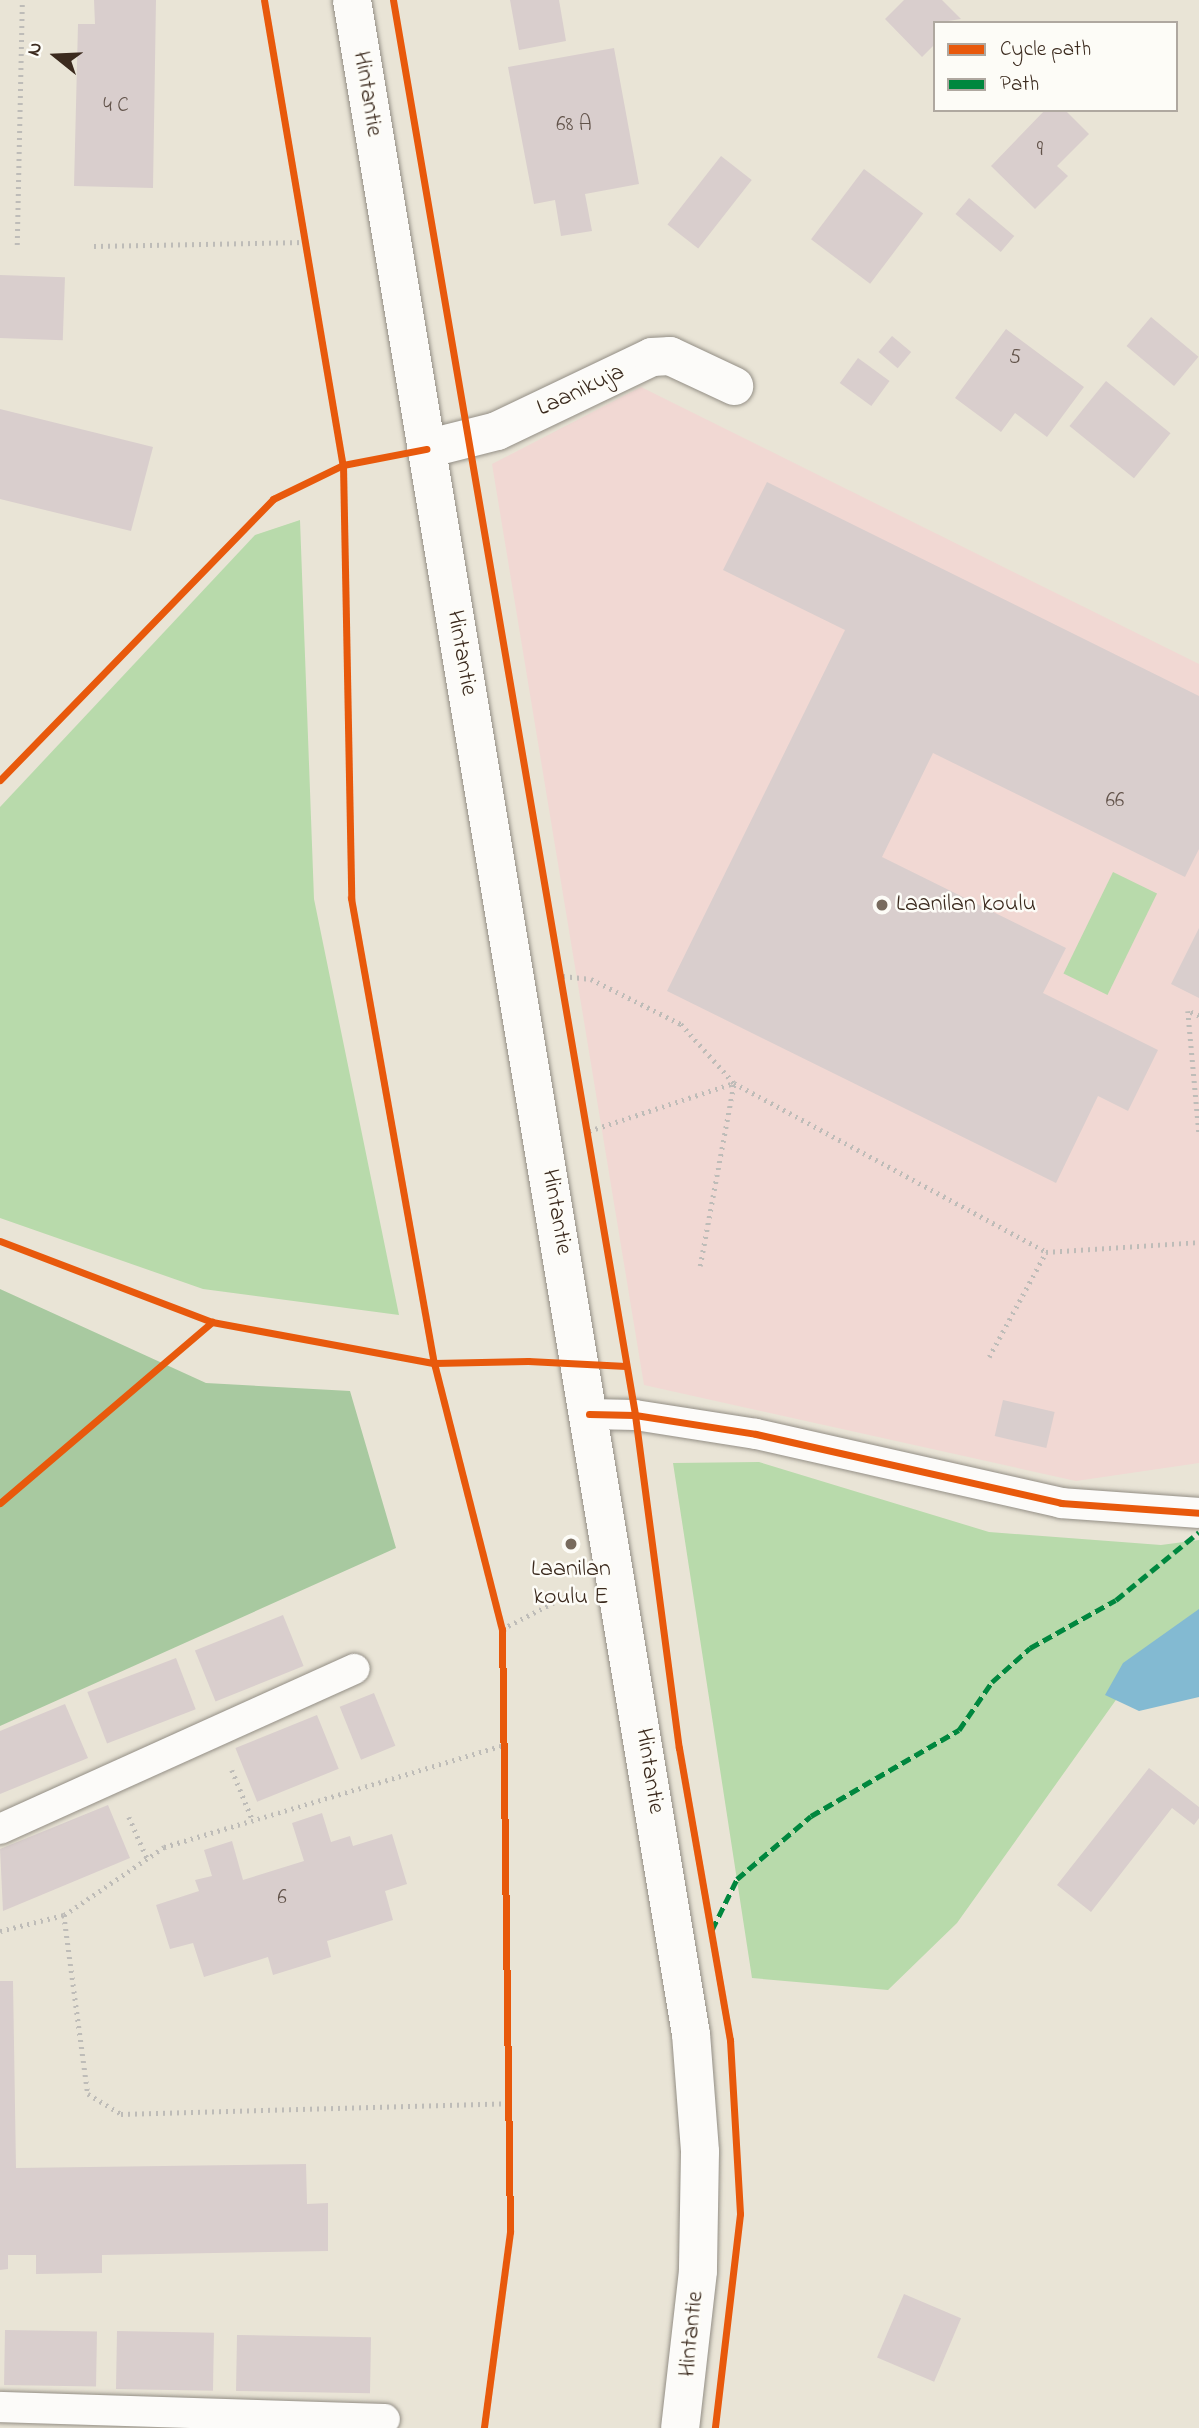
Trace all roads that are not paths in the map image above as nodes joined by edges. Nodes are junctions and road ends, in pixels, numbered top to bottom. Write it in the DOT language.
graph roads {
  1 [pos="352,0"];
  2 [pos="734,386"];
  3 [pos="426,449"];
  4 [pos="589,1414"];
  5 [pos="1199,1513"];
  6 [pos="355,1669"];
  7 [pos="0,1829"];
  8 [pos="0,2407"];
  9 [pos="384,2419"];
  10 [pos="680,2428"];
  1 -- 3 [label="street, Hintantie"];
  2 -- 3 [label="street, Laanikuja"];
  3 -- 4 [label="street, Hintantie"];
  4 -- 5 [label="lane"];
  4 -- 10 [label="street, Hintantie"];
  6 -- 7 [label="lane"];
  8 -- 9 [label="lane"];
}
